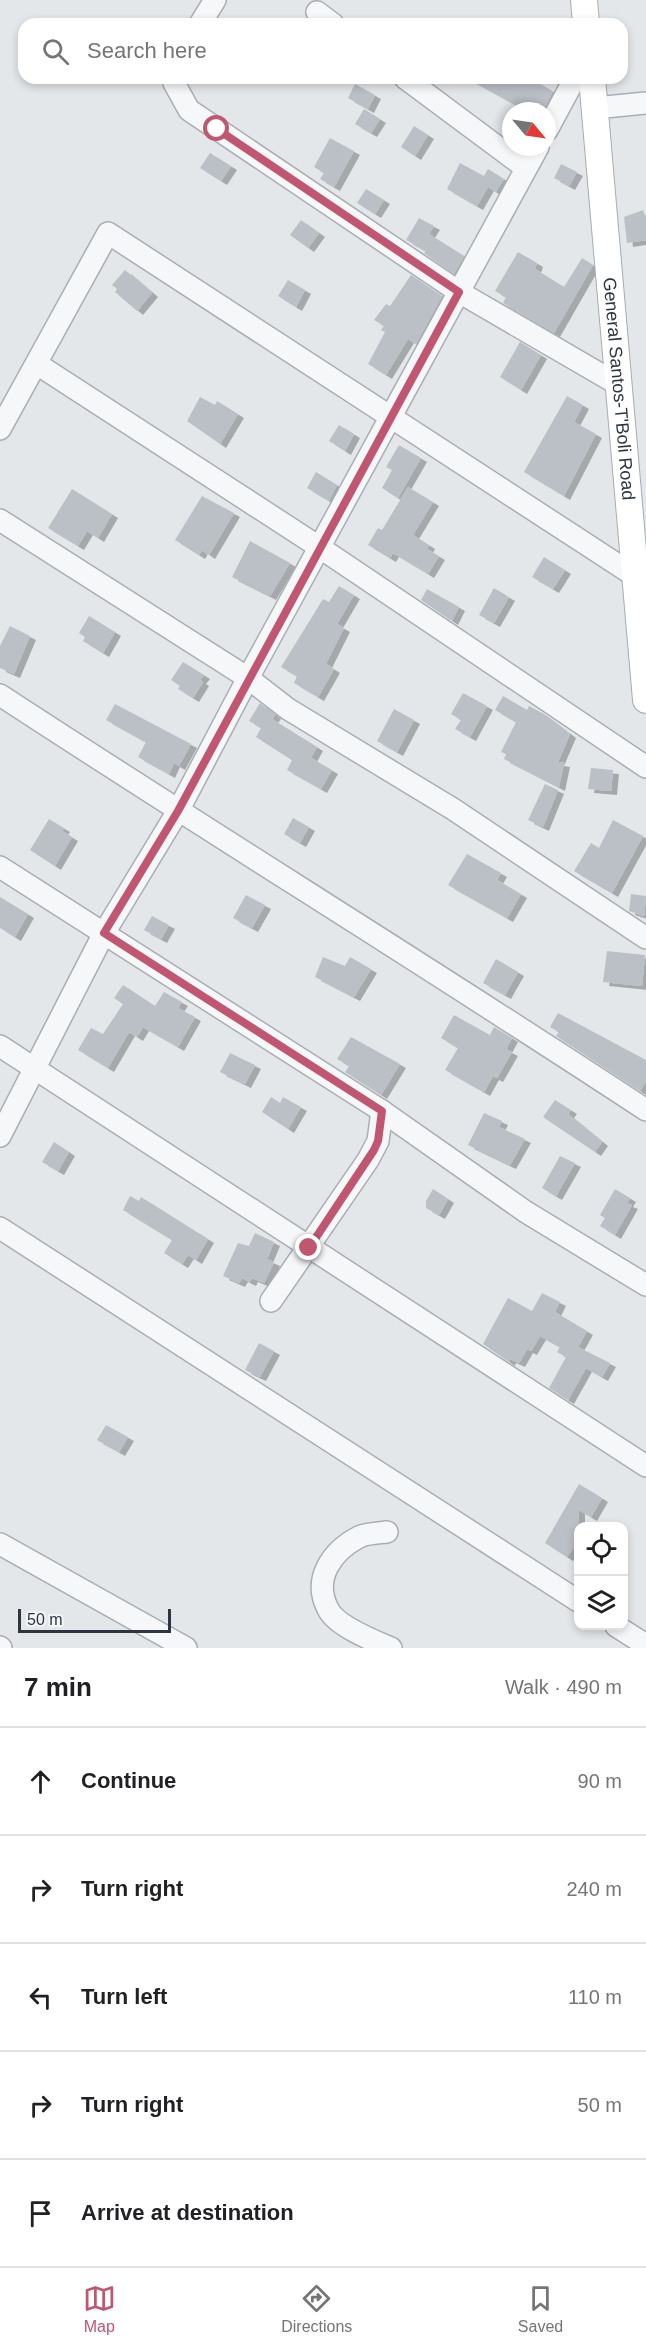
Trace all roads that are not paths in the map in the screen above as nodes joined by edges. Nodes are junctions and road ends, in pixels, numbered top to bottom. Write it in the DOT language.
graph roads {
  1 [pos="215,0"];
  2 [pos="584,0"];
  3 [pos="204,18"];
  4 [pos="586,18"];
  5 [pos="175,84"];
  6 [pos="413,84"];
  7 [pos="572,84"];
  8 [pos="593,84"];
  9 [pos="646,103"];
  10 [pos="595,108"];
  11 [pos="556,113"];
  12 [pos="533,156"];
  13 [pos="526,168"];
  14 [pos="459,292"];
  15 [pos="37,364"];
  16 [pos="619,385"];
  17 [pos="390,419"];
  18 [pos="0,429"];
  19 [pos="638,515"];
  20 [pos="0,520"];
  21 [pos="319,547"];
  22 [pos="635,576"];
  23 [pos="248,678"];
  24 [pos="0,695"];
  25 [pos="646,700"];
  26 [pos="646,767"];
  27 [pos="178,811"];
  28 [pos="0,867"];
  29 [pos="104,933"];
  30 [pos="646,938"];
  31 [pos="0,1046"];
  32 [pos="35,1070"];
  33 [pos="646,1110"];
  34 [pos="382,1111"];
  35 [pos="0,1136"];
  36 [pos="0,1228"];
  37 [pos="309,1248"];
  38 [pos="646,1285"];
  39 [pos="271,1301"];
  40 [pos="646,1466"];
  41 [pos="387,1532"];
  42 [pos="0,1544"];
  43 [pos="574,1598"];
  44 [pos="622,1630"];
  45 [pos="646,1645"];
  46 [pos="186,1648"];
  47 [pos="391,1648"];
  1 -- 3 [label="street"];
  2 -- 4 [label="main road"];
  5 -- 14 [label="street"];
  6 -- 13 [label="street"];
  7 -- 11 [label="street"];
  8 -- 10 [label="main road, General Santos-T'Boli Road"];
  9 -- 10 [label="street"];
  10 -- 16 [label="main road, General Santos-T'Boli Road"];
  12 -- 13 [label="street"];
  13 -- 14 [label="street"];
  14 -- 16 [label="street"];
  14 -- 17 [label="street"];
  15 -- 17 [label="street"];
  15 -- 18 [label="street"];
  15 -- 21 [label="street"];
  16 -- 19 [label="main road, General Santos-T'Boli Road"];
  17 -- 21 [label="street"];
  17 -- 22 [label="street"];
  19 -- 22 [label="main road, General Santos-T'Boli Road"];
  20 -- 23 [label="street"];
  21 -- 23 [label="street"];
  21 -- 26 [label="street"];
  22 -- 25 [label="main road, General Santos-T'Boli Road"];
  23 -- 27 [label="street"];
  23 -- 30 [label="street"];
  24 -- 27 [label="street"];
  27 -- 29 [label="street"];
  27 -- 33 [label="street"];
  28 -- 29 [label="street"];
  29 -- 32 [label="street"];
  29 -- 34 [label="street"];
  31 -- 32 [label="street"];
  32 -- 35 [label="street"];
  32 -- 37 [label="street"];
  34 -- 37 [label="street"];
  34 -- 38 [label="street"];
  36 -- 43 [label="street"];
  37 -- 39 [label="street"];
  37 -- 40 [label="street"];
  41 -- 47 [label="street"];
  42 -- 46 [label="street"];
  44 -- 45 [label="street"];
}
